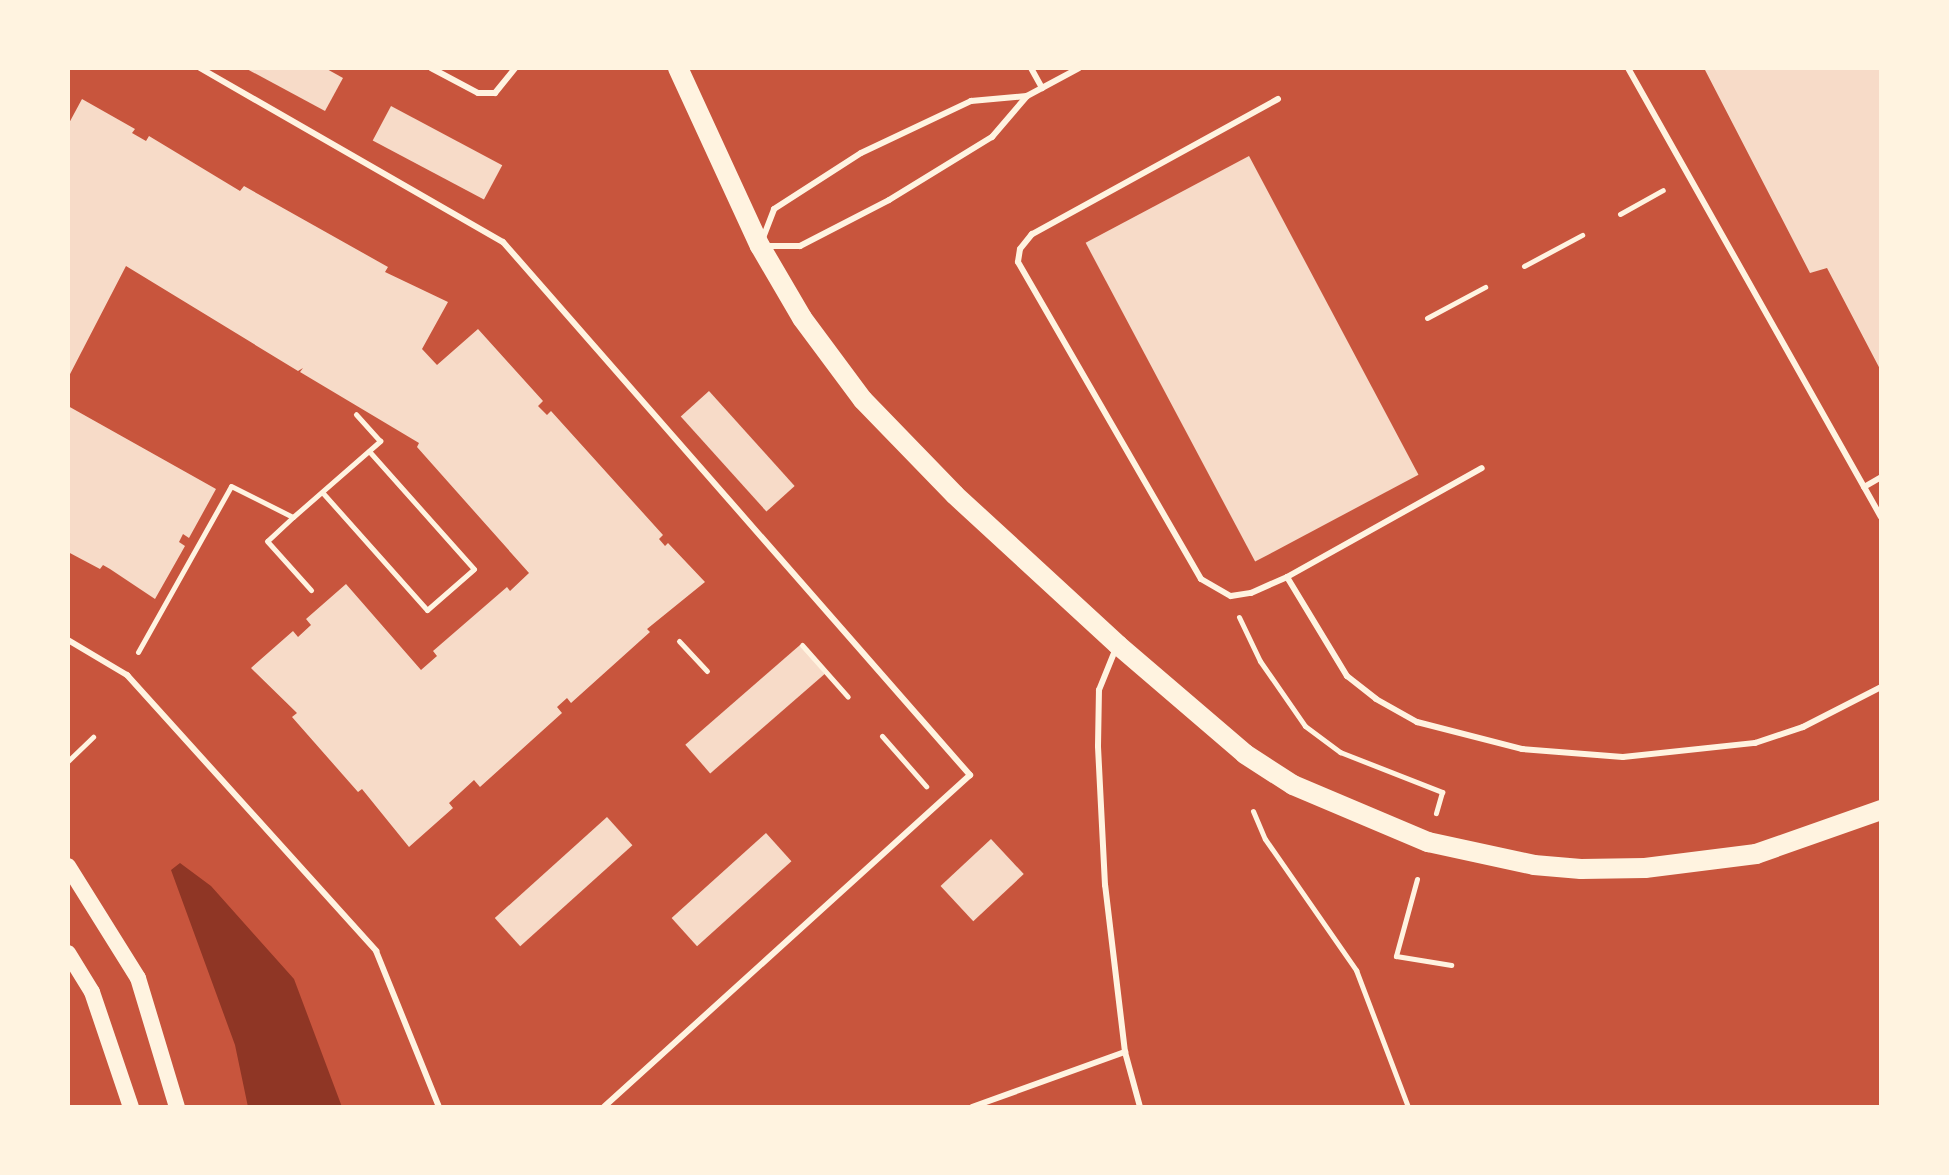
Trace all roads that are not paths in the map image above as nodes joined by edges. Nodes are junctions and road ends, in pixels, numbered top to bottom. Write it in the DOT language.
graph roads {
  1 [pos="200,68"];
  2 [pos="431,68"];
  3 [pos="515,68"];
  4 [pos="678,68"];
  5 [pos="1031,68"];
  6 [pos="1079,68"];
  7 [pos="1628,68"];
  8 [pos="1042,88"];
  9 [pos="1027,96"];
  10 [pos="1278,99"];
  11 [pos="760,246"];
  12 [pos="1482,468"];
  13 [pos="1881,477"];
  14 [pos="1864,487"];
  15 [pos="1881,517"];
  16 [pos="1287,577"];
  17 [pos="68,640"];
  18 [pos="1118,645"];
  19 [pos="1881,687"];
  20 [pos="1881,810"];
  21 [pos="68,866"];
  22 [pos="68,953"];
  23 [pos="1125,1052"];
  24 [pos="131,1107"];
  25 [pos="177,1107"];
  26 [pos="439,1107"];
  27 [pos="604,1107"];
  28 [pos="972,1107"];
  29 [pos="1140,1107"];
  1 -- 27 [label="lane"];
  2 -- 3 [label="lane"];
  4 -- 11 [label="main road"];
  5 -- 8 [label="lane"];
  6 -- 8 [label="lane"];
  7 -- 14 [label="lane"];
  8 -- 9 [label="lane"];
  9 -- 11 [label="lane"];
  9 -- 11 [label="lane"];
  10 -- 16 [label="lane"];
  11 -- 18 [label="main road"];
  12 -- 16 [label="lane"];
  13 -- 14 [label="lane"];
  14 -- 15 [label="lane"];
  16 -- 19 [label="lane"];
  17 -- 26 [label="lane"];
  18 -- 20 [label="main road"];
  18 -- 23 [label="lane"];
  21 -- 25 [label="main road"];
  22 -- 24 [label="main road"];
  23 -- 28 [label="lane"];
  23 -- 29 [label="lane"];
}
